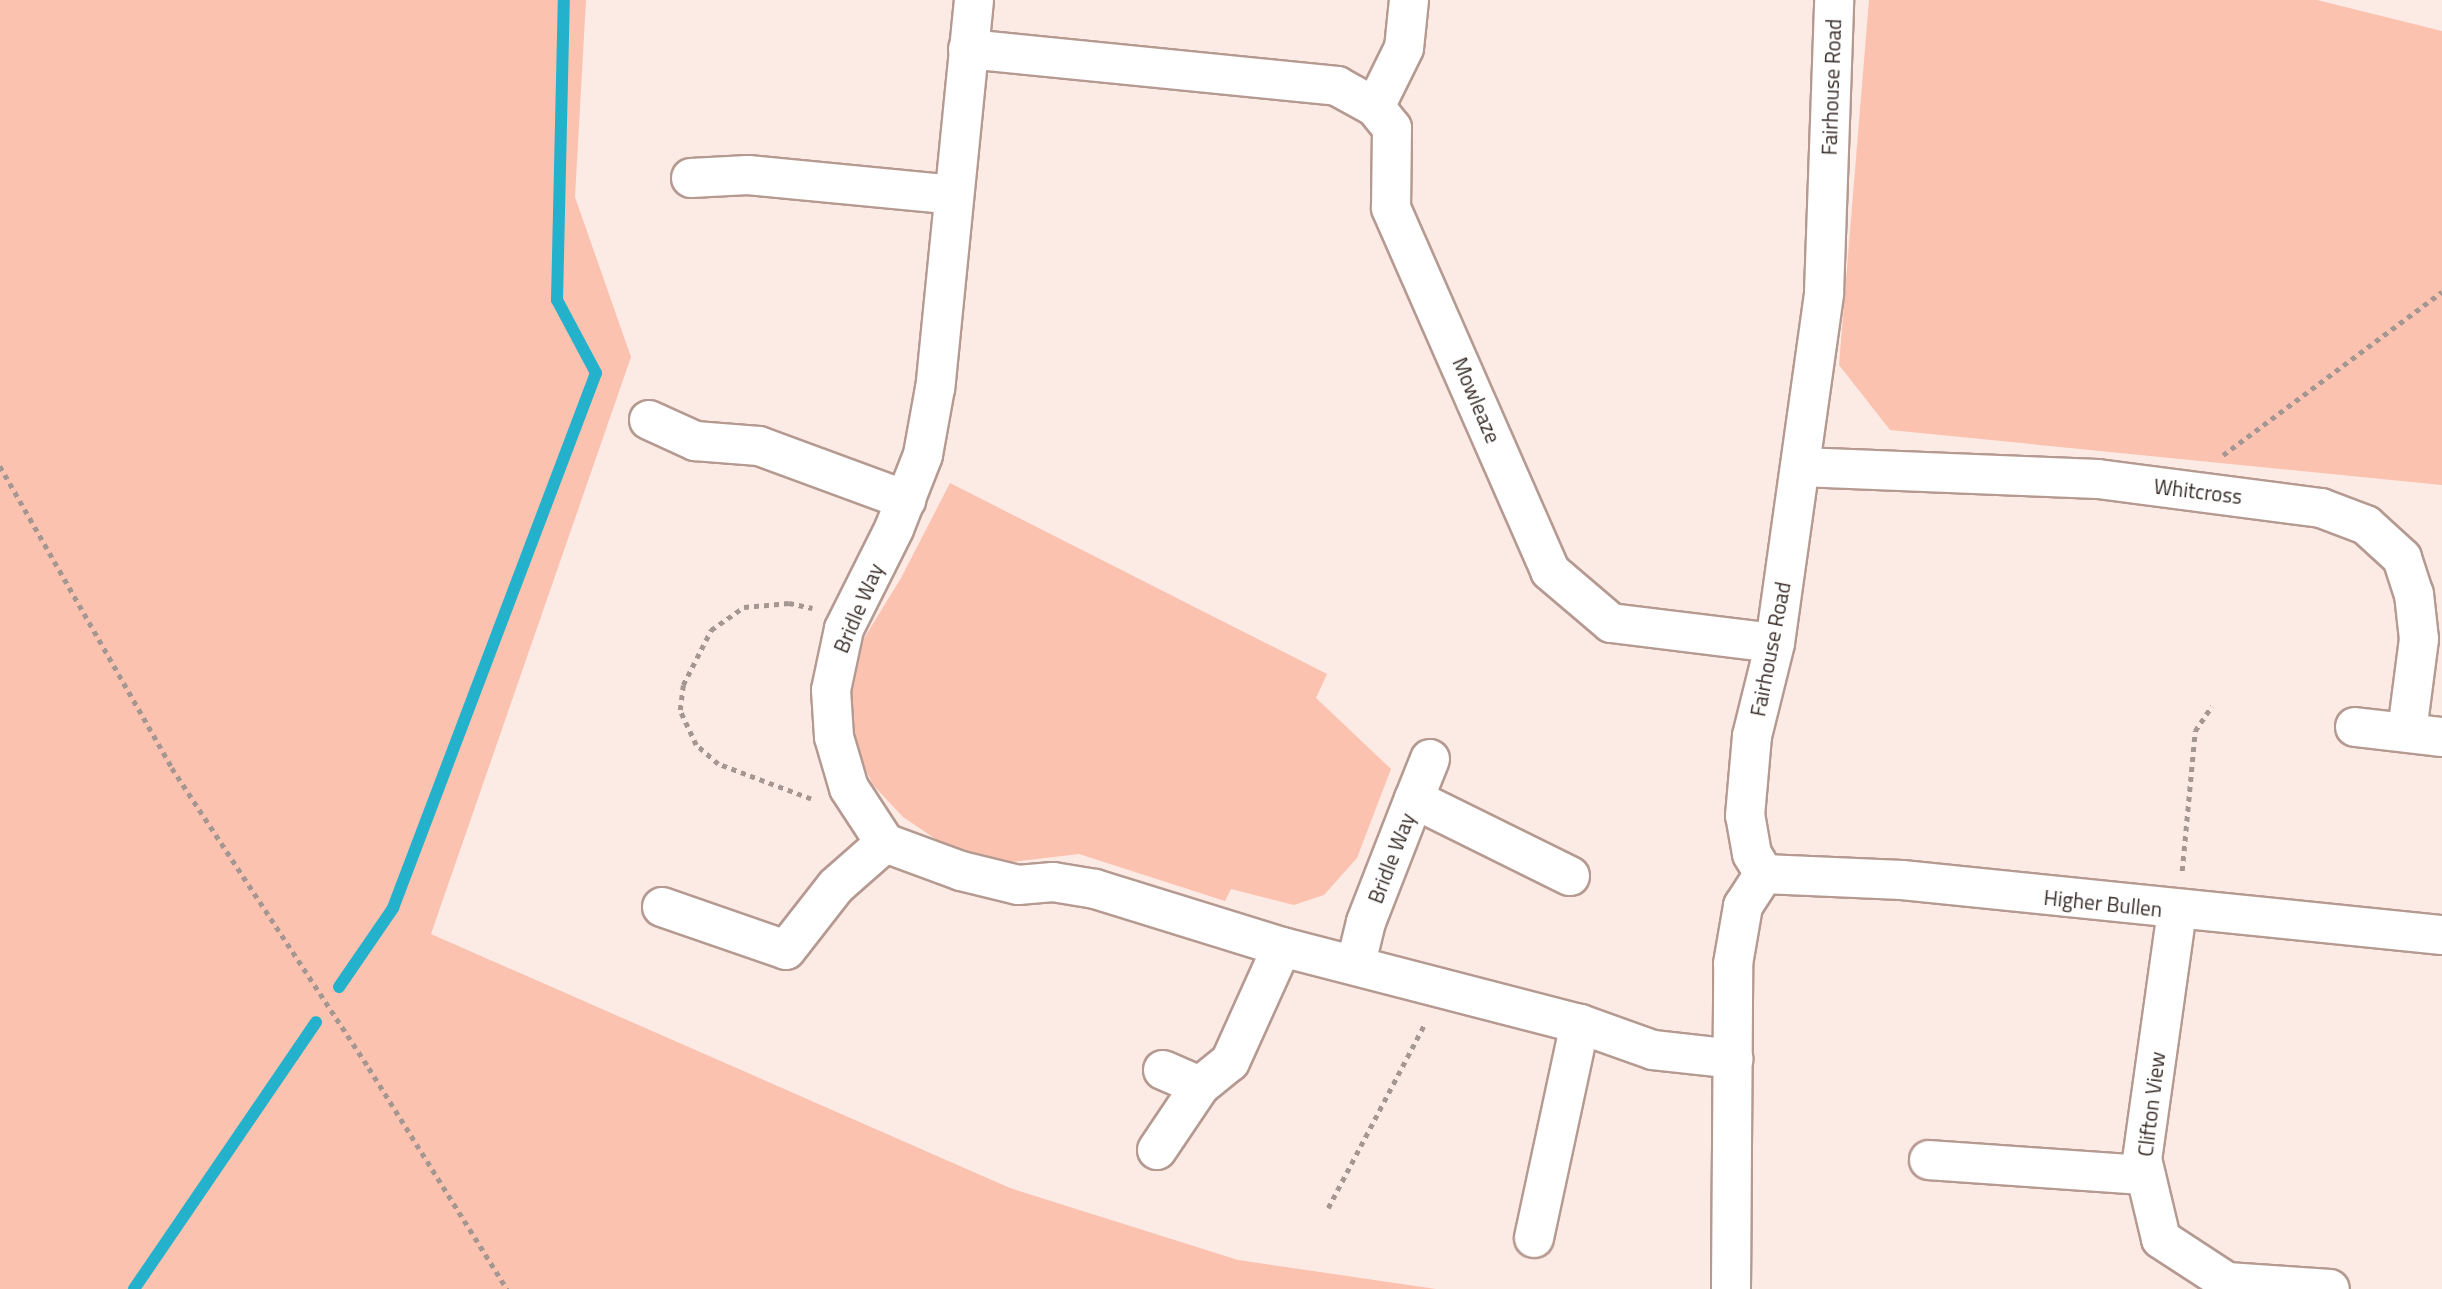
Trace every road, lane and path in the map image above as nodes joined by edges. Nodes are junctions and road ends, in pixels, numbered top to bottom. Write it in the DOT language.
graph roads {
  1 [pos="974,0"];
  2 [pos="1409,0"];
  3 [pos="1834,0"];
  4 [pos="968,49"];
  5 [pos="1375,107"];
  6 [pos="691,178"];
  7 [pos="954,195"];
  8 [pos="2442,292"];
  9 [pos="649,420"];
  10 [pos="0,466"];
  11 [pos="1801,467"];
  12 [pos="2214,492"];
  13 [pos="906,500"];
  14 [pos="850,617"];
  15 [pos="1775,643"];
  16 [pos="2211,706"];
  17 [pos="2354,727"];
  18 [pos="2424,735"];
  19 [pos="1430,759"];
  20 [pos="855,797"];
  21 [pos="1414,799"];
  22 [pos="885,843"];
  23 [pos="1764,874"];
  24 [pos="1570,876"];
  25 [pos="662,907"];
  26 [pos="2177,911"];
  27 [pos="2442,935"];
  28 [pos="1282,947"];
  29 [pos="1356,962"];
  30 [pos="1444,987"];
  31 [pos="1580,1024"];
  32 [pos="1734,1059"];
  33 [pos="1163,1070"];
  34 [pos="1200,1086"];
  35 [pos="1157,1150"];
  36 [pos="1929,1160"];
  37 [pos="2146,1175"];
  38 [pos="1328,1208"];
  39 [pos="1534,1238"];
  40 [pos="507,1289"];
  41 [pos="1731,1289"];
  42 [pos="2330,1289"];
  1 -- 4 [label="street, Bridle Way"];
  2 -- 5 [label="street"];
  3 -- 11 [label="street, Fairhouse Road"];
  4 -- 5 [label="street"];
  4 -- 7 [label="street, Bridle Way"];
  5 -- 15 [label="street, Mowleaze"];
  6 -- 7 [label="street"];
  7 -- 13 [label="street, Bridle Way"];
  8 -- 12 [label="path"];
  9 -- 13 [label="street"];
  10 -- 40 [label="path"];
  11 -- 12 [label="street, Whitcross"];
  11 -- 15 [label="street, Fairhouse Road"];
  12 -- 18 [label="street, Whitcross"];
  13 -- 14 [label="street, Bridle Way"];
  14 -- 20 [label="street, Bridle Way"];
  14 -- 20 [label="path"];
  15 -- 23 [label="street, Fairhouse Road"];
  16 -- 26 [label="path"];
  17 -- 18 [label="street, Whitcross"];
  19 -- 21 [label="street"];
  20 -- 22 [label="street, Bridle Way"];
  21 -- 24 [label="street, Bridle Way"];
  21 -- 29 [label="street, Bridle Way"];
  22 -- 25 [label="street"];
  22 -- 28 [label="street"];
  23 -- 26 [label="street, Higher Bullen"];
  23 -- 32 [label="street"];
  26 -- 27 [label="street, Higher Bullen"];
  26 -- 37 [label="street, Clifton View"];
  28 -- 29 [label="street"];
  28 -- 34 [label="street"];
  29 -- 30 [label="street"];
  30 -- 31 [label="street"];
  30 -- 38 [label="path"];
  31 -- 32 [label="street"];
  31 -- 39 [label="street"];
  32 -- 41 [label="street"];
  33 -- 34 [label="street"];
  34 -- 35 [label="street"];
  36 -- 37 [label="street"];
  37 -- 42 [label="street, Clifton View"];
}
